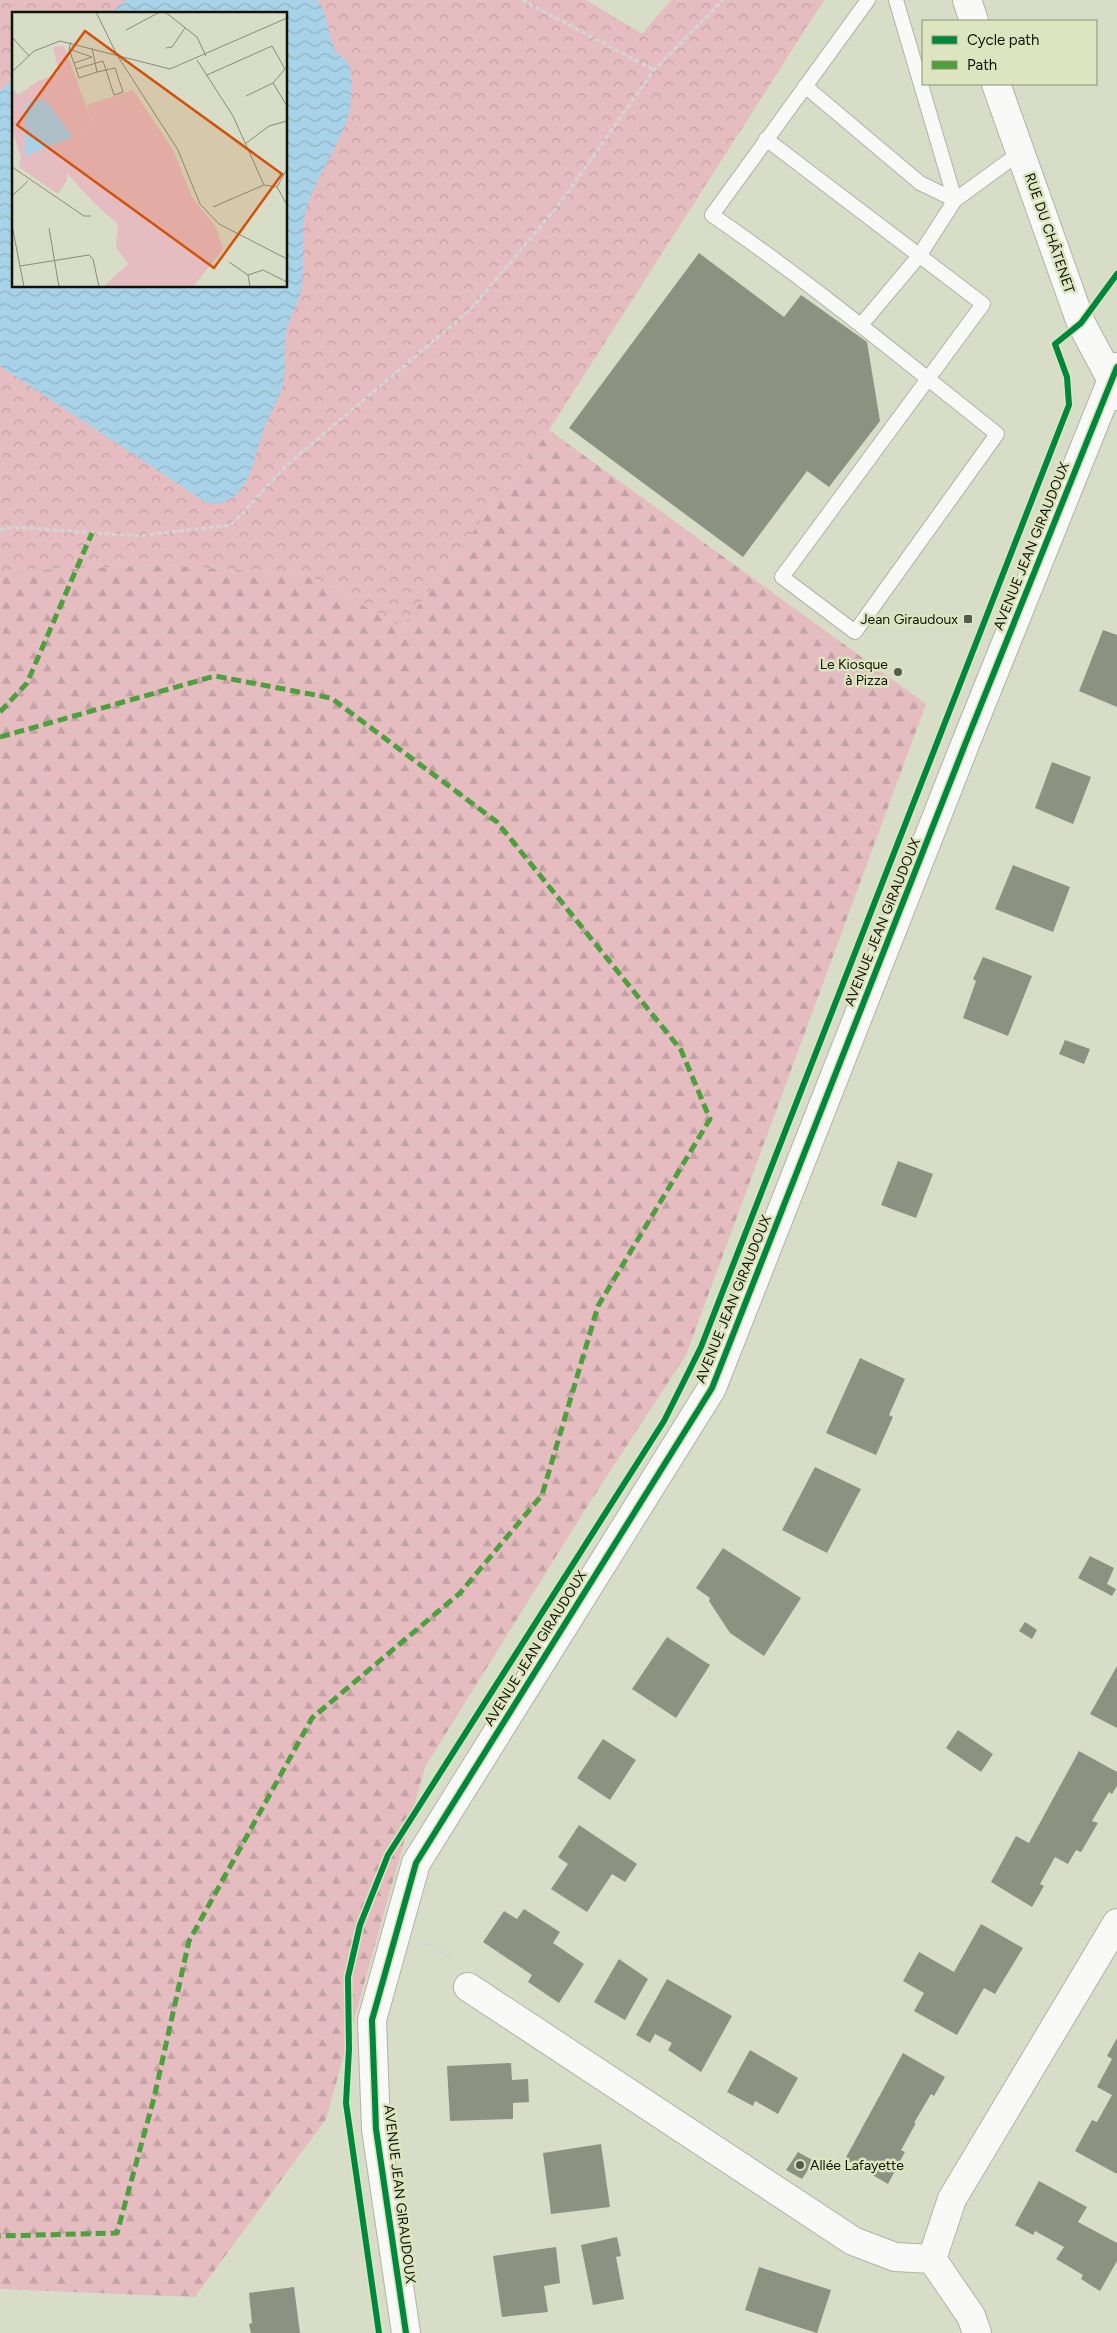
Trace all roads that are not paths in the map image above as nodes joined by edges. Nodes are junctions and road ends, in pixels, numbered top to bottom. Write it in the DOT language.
graph roads {
  1 [pos="868,0"];
  2 [pos="896,0"];
  3 [pos="966,0"];
  4 [pos="974,20"];
  5 [pos="996,85"];
  6 [pos="805,86"];
  7 [pos="766,139"];
  8 [pos="1021,152"];
  9 [pos="955,200"];
  10 [pos="919,256"];
  11 [pos="861,325"];
  12 [pos="928,379"];
  13 [pos="1115,381"];
  14 [pos="1117,1923"];
  15 [pos="468,1987"];
  16 [pos="932,2259"];
  17 [pos="406,2333"];
  18 [pos="977,2333"];
  1 -- 6 [label="lane"];
  2 -- 9 [label="lane"];
  3 -- 4 [label="street"];
  5 -- 8 [label="street, RUE DU CHÂTENET"];
  6 -- 7 [label="lane"];
  6 -- 9 [label="lane"];
  7 -- 10 [label="lane"];
  7 -- 11 [label="lane"];
  8 -- 9 [label="lane"];
  8 -- 13 [label="street, RUE DU CHÂTENET"];
  9 -- 10 [label="lane"];
  10 -- 11 [label="lane"];
  10 -- 12 [label="lane"];
  11 -- 12 [label="lane"];
  12 -- 12 [label="lane"];
  13 -- 17 [label="street, AVENUE JEAN GIRAUDOUX"];
  14 -- 16 [label="street"];
  15 -- 16 [label="street"];
  16 -- 18 [label="street"];
}
